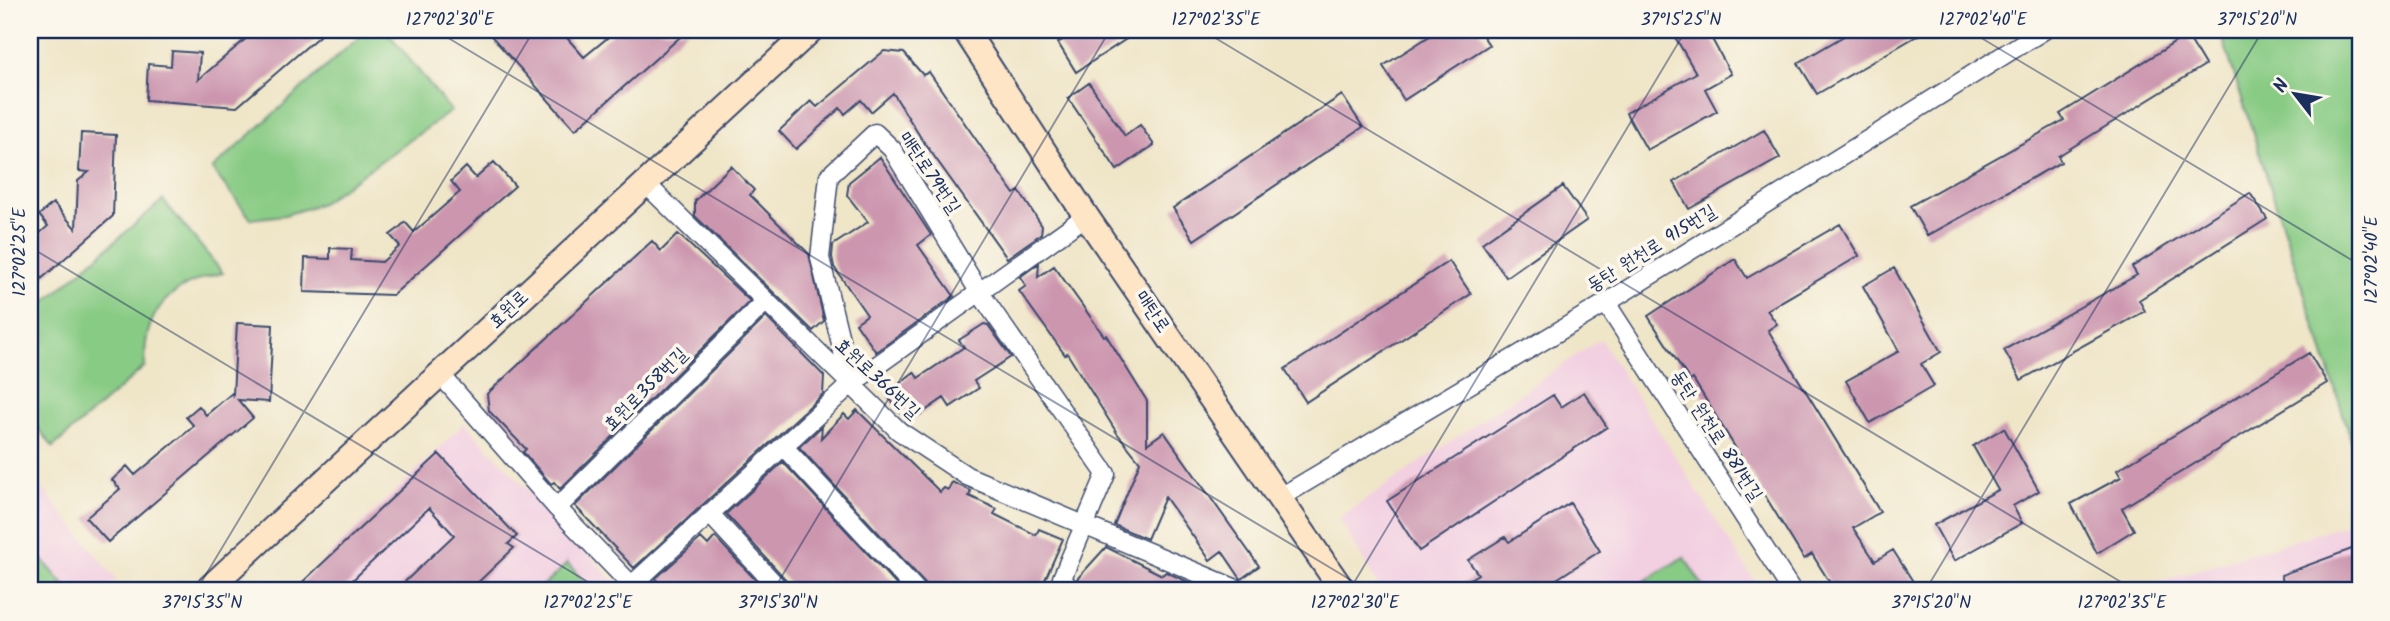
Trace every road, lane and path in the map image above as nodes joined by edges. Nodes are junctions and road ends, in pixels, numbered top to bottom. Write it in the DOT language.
graph roads {
  1 [pos="811,30"];
  2 [pos="965,30"];
  3 [pos="2044,30"];
  4 [pos="645,183"];
  5 [pos="1086,216"];
  6 [pos="980,293"];
  7 [pos="765,302"];
  8 [pos="1606,303"];
  9 [pos="440,374"];
  10 [pos="851,384"];
  11 [pos="783,446"];
  12 [pos="1279,498"];
  13 [pos="556,508"];
  14 [pos="709,513"];
  15 [pos="1086,524"];
  16 [pos="634,589"];
  17 [pos="206,591"];
  18 [pos="781,591"];
  19 [pos="917,591"];
  20 [pos="1071,591"];
  21 [pos="1241,591"];
  22 [pos="1343,591"];
  23 [pos="1792,591"];
  1 -- 4 [label="street, 효원로"];
  2 -- 5 [label="street, 매탄로"];
  3 -- 8 [label="street, 동탄 원천로 915번길"];
  4 -- 7 [label="street, 효원로366번길"];
  4 -- 9 [label="street, 효원로"];
  5 -- 6 [label="street"];
  5 -- 12 [label="street, 매탄로"];
  6 -- 10 [label="street"];
  6 -- 10 [label="street, 매탄로79번길"];
  6 -- 15 [label="street, 매탄로79번길"];
  7 -- 10 [label="street, 효원로366번길"];
  7 -- 13 [label="street, 효원로358번길"];
  8 -- 12 [label="street, 동탄 원천로 915번길"];
  8 -- 23 [label="street, 동탄 원천로 881번길"];
  9 -- 13 [label="street"];
  9 -- 17 [label="street, 효원로"];
  10 -- 11 [label="street"];
  10 -- 15 [label="street, 효원로366번길"];
  11 -- 14 [label="street"];
  11 -- 19 [label="street"];
  12 -- 22 [label="street, 매탄로"];
  13 -- 16 [label="street"];
  14 -- 16 [label="street"];
  14 -- 18 [label="street"];
  15 -- 20 [label="street"];
  15 -- 21 [label="street, 효원로366번길"];
}
